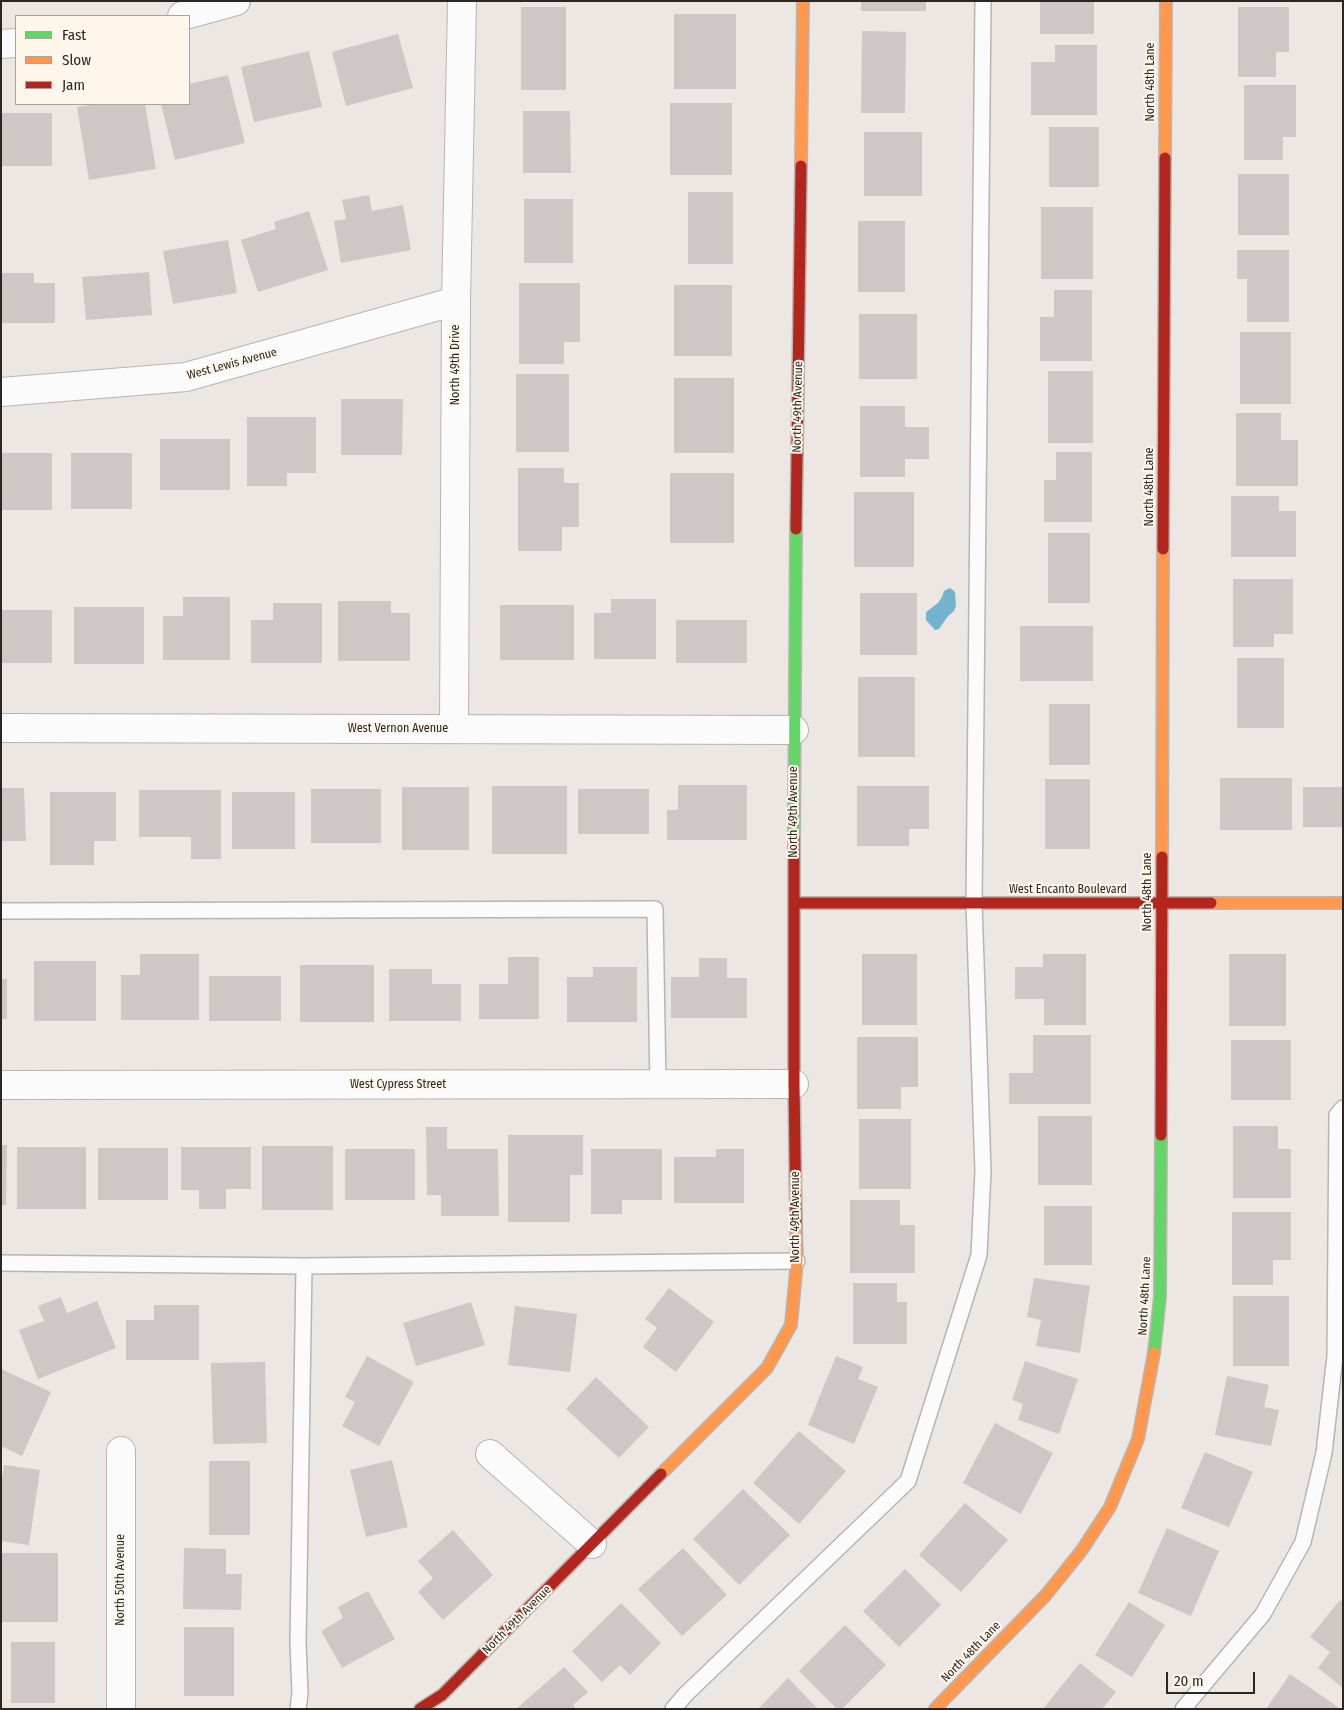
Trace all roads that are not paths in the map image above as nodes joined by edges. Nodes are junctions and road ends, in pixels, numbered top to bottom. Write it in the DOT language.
graph roads {
  1 [pos="236,1"];
  2 [pos="462,1"];
  3 [pos="803,1"];
  4 [pos="983,1"];
  5 [pos="1166,1"];
  6 [pos="186,15"];
  7 [pos="15,43"];
  8 [pos="1,44"];
  9 [pos="456,301"];
  10 [pos="1,392"];
  11 [pos="1,728"];
  12 [pos="454,730"];
  13 [pos="794,730"];
  14 [pos="794,903"];
  15 [pos="974,903"];
  16 [pos="1162,903"];
  17 [pos="1343,903"];
  18 [pos="1,911"];
  19 [pos="794,1084"];
  20 [pos="1,1085"];
  21 [pos="658,1085"];
  22 [pos="1343,1108"];
  23 [pos="797,1261"];
  24 [pos="1,1263"];
  25 [pos="304,1266"];
  26 [pos="121,1451"];
  27 [pos="490,1454"];
  28 [pos="592,1544"];
  29 [pos="121,1709"];
  30 [pos="298,1709"];
  31 [pos="420,1709"];
  32 [pos="674,1709"];
  33 [pos="935,1709"];
  34 [pos="1183,1709"];
  1 -- 6 [label="street"];
  2 -- 9 [label="street, North 49th Drive"];
  3 -- 13 [label="street, North 49th Avenue"];
  4 -- 15 [label="lane"];
  5 -- 16 [label="street, North 48th Lane"];
  7 -- 8 [label="street"];
  9 -- 10 [label="street, West Lewis Avenue"];
  9 -- 12 [label="street, North 49th Drive"];
  11 -- 12 [label="street, West Vernon Avenue"];
  12 -- 13 [label="street, West Vernon Avenue"];
  13 -- 14 [label="street, North 49th Avenue"];
  14 -- 15 [label="street, West Encanto Boulevard"];
  14 -- 19 [label="street, North 49th Avenue"];
  15 -- 16 [label="street, West Encanto Boulevard"];
  15 -- 32 [label="lane"];
  16 -- 17 [label="street, West Encanto Boulevard"];
  16 -- 33 [label="street, North 48th Lane"];
  18 -- 21 [label="lane"];
  19 -- 21 [label="street, West Cypress Street"];
  19 -- 23 [label="street, North 49th Avenue"];
  20 -- 21 [label="street, West Cypress Street"];
  22 -- 34 [label="lane"];
  23 -- 25 [label="lane"];
  23 -- 28 [label="street, North 49th Avenue"];
  24 -- 25 [label="lane"];
  25 -- 30 [label="lane"];
  26 -- 29 [label="street, North 50th Avenue"];
  27 -- 28 [label="street"];
  28 -- 31 [label="street, North 49th Avenue"];
}
